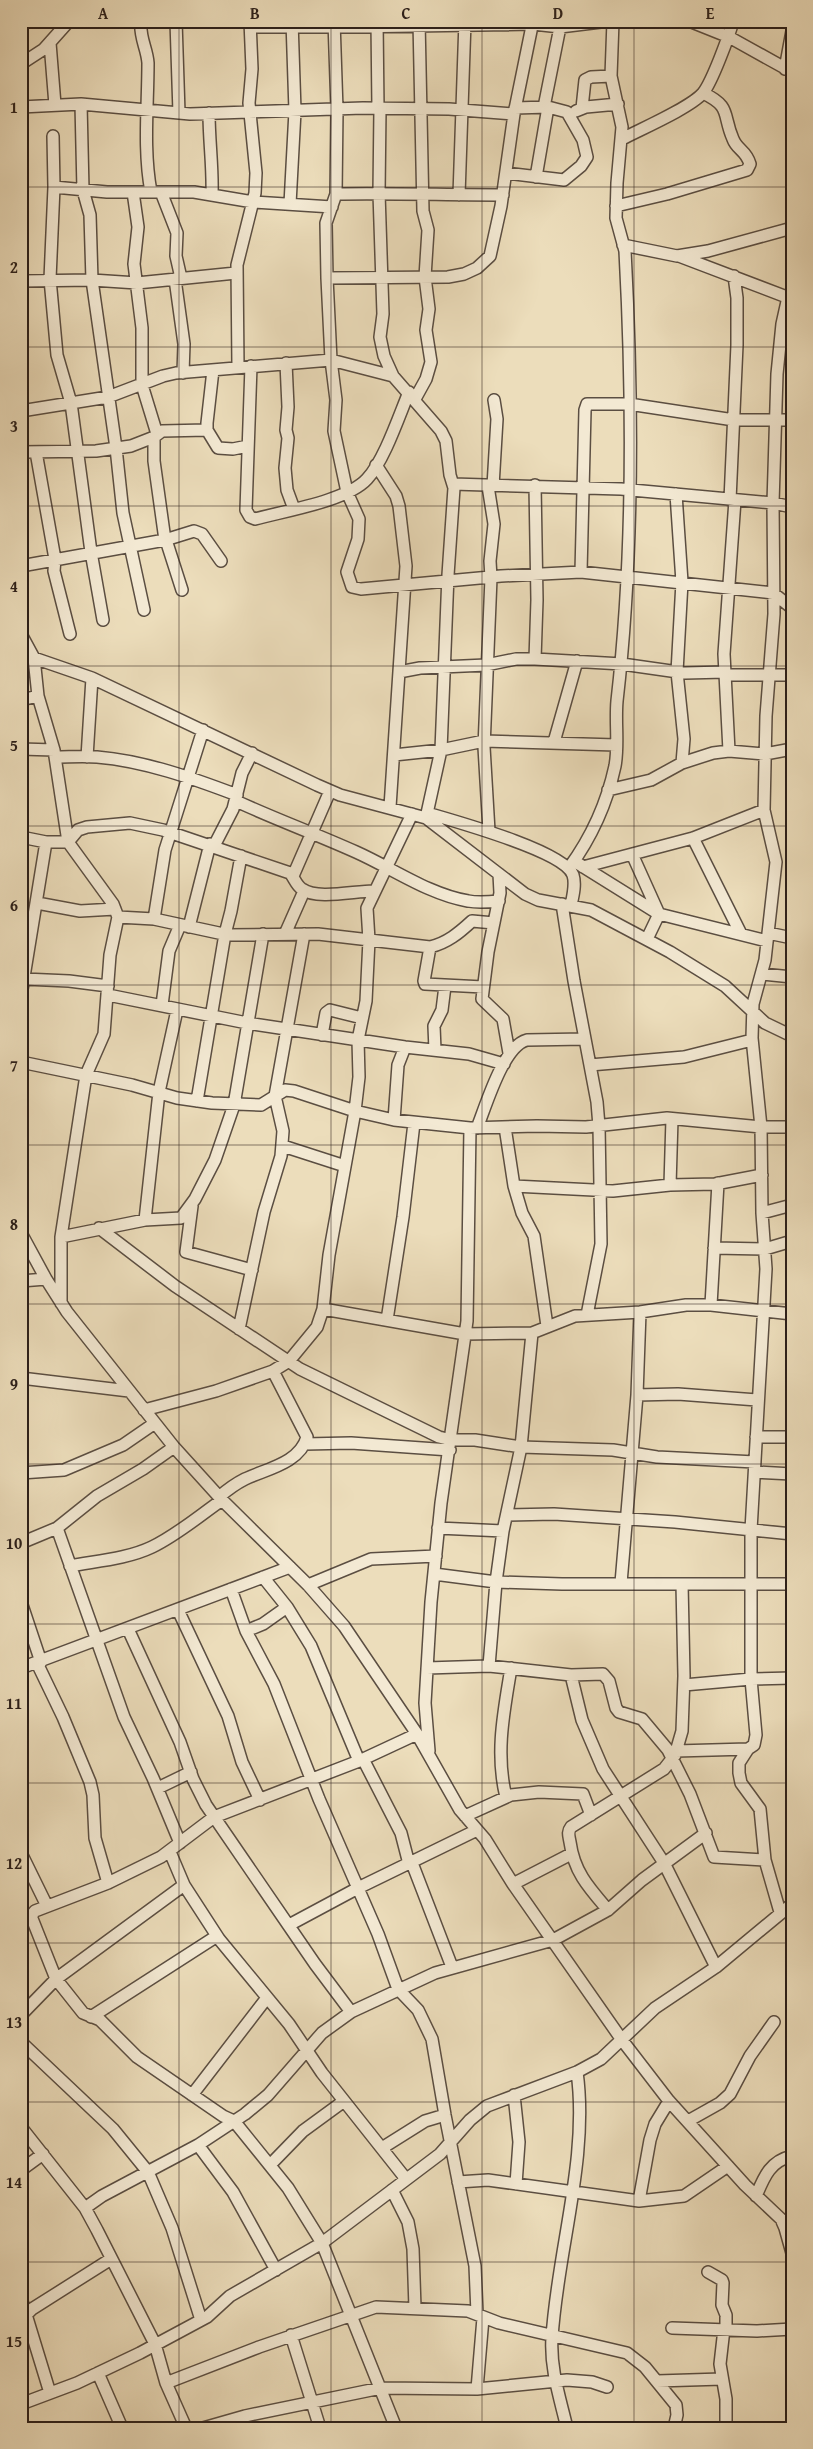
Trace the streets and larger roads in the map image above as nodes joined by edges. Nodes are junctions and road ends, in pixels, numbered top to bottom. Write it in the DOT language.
graph roads {
  1 [pos="141,21"];
  2 [pos="176,21"];
  3 [pos="609,21"];
  4 [pos="613,21"];
  5 [pos="689,21"];
  6 [pos="733,21"];
  7 [pos="68,22"];
  8 [pos="533,22"];
  9 [pos="377,23"];
  10 [pos="465,23"];
  11 [pos="250,24"];
  12 [pos="334,24"];
  13 [pos="419,24"];
  14 [pos="292,25"];
  15 [pos="560,27"];
  16 [pos="792,31"];
  17 [pos="728,37"];
  18 [pos="50,44"];
  19 [pos="21,64"];
  20 [pos="788,70"];
  21 [pos="611,76"];
  22 [pos="703,93"];
  23 [pos="81,104"];
  24 [pos="618,104"];
  25 [pos="55,105"];
  26 [pos="21,107"];
  27 [pos="546,107"];
  28 [pos="582,108"];
  29 [pos="379,109"];
  30 [pos="422,109"];
  31 [pos="147,110"];
  32 [pos="338,110"];
  33 [pos="461,110"];
  34 [pos="251,111"];
  35 [pos="295,111"];
  36 [pos="515,111"];
  37 [pos="178,113"];
  38 [pos="209,113"];
  39 [pos="570,114"];
  40 [pos="53,136"];
  41 [pos="622,139"];
  42 [pos="506,174"];
  43 [pos="536,177"];
  44 [pos="54,188"];
  45 [pos="83,190"];
  46 [pos="133,192"];
  47 [pos="156,192"];
  48 [pos="379,193"];
  49 [pos="423,193"];
  50 [pos="336,194"];
  51 [pos="212,195"];
  52 [pos="459,195"];
  53 [pos="503,195"];
  54 [pos="253,202"];
  55 [pos="290,204"];
  56 [pos="616,206"];
  57 [pos="332,207"];
  58 [pos="792,228"];
  59 [pos="623,245"];
  60 [pos="677,256"];
  61 [pos="236,273"];
  62 [pos="425,276"];
  63 [pos="734,276"];
  64 [pos="381,277"];
  65 [pos="178,278"];
  66 [pos="327,278"];
  67 [pos="50,279"];
  68 [pos="92,280"];
  69 [pos="21,281"];
  70 [pos="137,283"];
  71 [pos="790,298"];
  72 [pos="331,360"];
  73 [pos="286,363"];
  74 [pos="251,366"];
  75 [pos="238,367"];
  76 [pos="213,370"];
  77 [pos="183,373"];
  78 [pos="393,376"];
  79 [pos="142,385"];
  80 [pos="412,396"];
  81 [pos="108,397"];
  82 [pos="494,400"];
  83 [pos="71,403"];
  84 [pos="629,404"];
  85 [pos="21,411"];
  86 [pos="734,420"];
  87 [pos="792,420"];
  88 [pos="777,421"];
  89 [pos="208,430"];
  90 [pos="155,435"];
  91 [pos="248,446"];
  92 [pos="116,448"];
  93 [pos="21,452"];
  94 [pos="36,452"];
  95 [pos="76,453"];
  96 [pos="376,465"];
  97 [pos="453,484"];
  98 [pos="535,485"];
  99 [pos="491,486"];
  100 [pos="582,487"];
  101 [pos="629,490"];
  102 [pos="347,492"];
  103 [pos="676,494"];
  104 [pos="732,500"];
  105 [pos="773,503"];
  106 [pos="792,507"];
  107 [pos="294,509"];
  108 [pos="166,540"];
  109 [pos="128,546"];
  110 [pos="91,552"];
  111 [pos="55,559"];
  112 [pos="221,561"];
  113 [pos="21,566"];
  114 [pos="581,572"];
  115 [pos="536,575"];
  116 [pos="626,577"];
  117 [pos="491,578"];
  118 [pos="448,582"];
  119 [pos="682,582"];
  120 [pos="405,586"];
  121 [pos="727,588"];
  122 [pos="182,590"];
  123 [pos="773,593"];
  124 [pos="792,608"];
  125 [pos="144,610"];
  126 [pos="103,620"];
  127 [pos="21,634"];
  128 [pos="70,634"];
  129 [pos="34,658"];
  130 [pos="535,658"];
  131 [pos="577,661"];
  132 [pos="622,664"];
  133 [pos="486,665"];
  134 [pos="445,668"];
  135 [pos="399,672"];
  136 [pos="677,672"];
  137 [pos="725,674"];
  138 [pos="792,675"];
  139 [pos="769,676"];
  140 [pos="92,678"];
  141 [pos="38,696"];
  142 [pos="21,700"];
  143 [pos="203,730"];
  144 [pos="484,741"];
  145 [pos="554,742"];
  146 [pos="616,745"];
  147 [pos="21,749"];
  148 [pos="792,749"];
  149 [pos="441,750"];
  150 [pos="729,751"];
  151 [pos="54,753"];
  152 [pos="252,753"];
  153 [pos="766,754"];
  154 [pos="394,755"];
  155 [pos="87,757"];
  156 [pos="682,763"];
  157 [pos="188,776"];
  158 [pos="608,790"];
  159 [pos="330,791"];
  160 [pos="236,798"];
  161 [pos="390,807"];
  162 [pos="764,810"];
  163 [pos="412,814"];
  164 [pos="427,816"];
  165 [pos="489,831"];
  166 [pos="172,832"];
  167 [pos="311,833"];
  168 [pos="21,837"];
  169 [pos="692,838"];
  170 [pos="46,842"];
  171 [pos="68,842"];
  172 [pos="212,845"];
  173 [pos="632,854"];
  174 [pos="241,856"];
  175 [pos="386,865"];
  176 [pos="575,865"];
  177 [pos="499,874"];
  178 [pos="293,876"];
  179 [pos="304,891"];
  180 [pos="373,891"];
  181 [pos="499,901"];
  182 [pos="37,903"];
  183 [pos="567,905"];
  184 [pos="116,913"];
  185 [pos="659,914"];
  186 [pos="154,919"];
  187 [pos="494,923"];
  188 [pos="185,926"];
  189 [pos="225,934"];
  190 [pos="263,934"];
  191 [pos="285,934"];
  192 [pos="304,934"];
  193 [pos="741,934"];
  194 [pos="768,937"];
  195 [pos="792,938"];
  196 [pos="647,939"];
  197 [pos="369,940"];
  198 [pos="430,947"];
  199 [pos="762,974"];
  200 [pos="792,977"];
  201 [pos="24,979"];
  202 [pos="445,986"];
  203 [pos="483,987"];
  204 [pos="108,990"];
  205 [pos="21,995"];
  206 [pos="162,1005"];
  207 [pos="177,1010"];
  208 [pos="753,1014"];
  209 [pos="210,1016"];
  210 [pos="362,1018"];
  211 [pos="247,1023"];
  212 [pos="286,1028"];
  213 [pos="322,1035"];
  214 [pos="792,1036"];
  215 [pos="358,1040"];
  216 [pos="585,1040"];
  217 [pos="752,1040"];
  218 [pos="405,1047"];
  219 [pos="435,1050"];
  220 [pos="509,1053"];
  221 [pos="21,1062"];
  222 [pos="504,1064"];
  223 [pos="590,1065"];
  224 [pos="86,1075"];
  225 [pos="159,1092"];
  226 [pos="275,1096"];
  227 [pos="197,1101"];
  228 [pos="234,1105"];
  229 [pos="355,1111"];
  230 [pos="672,1119"];
  231 [pos="394,1120"];
  232 [pos="414,1123"];
  233 [pos="599,1126"];
  234 [pos="792,1126"];
  235 [pos="505,1127"];
  236 [pos="761,1127"];
  237 [pos="473,1128"];
  238 [pos="283,1146"];
  239 [pos="345,1166"];
  240 [pos="762,1175"];
  241 [pos="718,1183"];
  242 [pos="670,1185"];
  243 [pos="514,1186"];
  244 [pos="599,1190"];
  245 [pos="192,1204"];
  246 [pos="792,1206"];
  247 [pos="762,1213"];
  248 [pos="145,1220"];
  249 [pos="99,1228"];
  250 [pos="21,1233"];
  251 [pos="61,1237"];
  252 [pos="792,1241"];
  253 [pos="714,1248"];
  254 [pos="764,1249"];
  255 [pos="252,1270"];
  256 [pos="46,1280"];
  257 [pos="21,1281"];
  258 [pos="61,1303"];
  259 [pos="711,1304"];
  260 [pos="322,1309"];
  261 [pos="640,1312"];
  262 [pos="764,1312"];
  263 [pos="792,1314"];
  264 [pos="587,1315"];
  265 [pos="387,1320"];
  266 [pos="547,1326"];
  267 [pos="239,1329"];
  268 [pos="532,1333"];
  269 [pos="465,1334"];
  270 [pos="288,1361"];
  271 [pos="273,1371"];
  272 [pos="21,1378"];
  273 [pos="129,1391"];
  274 [pos="637,1395"];
  275 [pos="757,1400"];
  276 [pos="144,1410"];
  277 [pos="155,1423"];
  278 [pos="756,1437"];
  279 [pos="792,1437"];
  280 [pos="305,1444"];
  281 [pos="450,1445"];
  282 [pos="174,1447"];
  283 [pos="521,1447"];
  284 [pos="632,1454"];
  285 [pos="755,1467"];
  286 [pos="21,1473"];
  287 [pos="792,1474"];
  288 [pos="220,1498"];
  289 [pos="506,1515"];
  290 [pos="626,1520"];
  291 [pos="57,1528"];
  292 [pos="438,1528"];
  293 [pos="751,1530"];
  294 [pos="503,1531"];
  295 [pos="792,1534"];
  296 [pos="21,1543"];
  297 [pos="436,1556"];
  298 [pos="70,1566"];
  299 [pos="290,1567"];
  300 [pos="434,1574"];
  301 [pos="264,1577"];
  302 [pos="496,1582"];
  303 [pos="621,1583"];
  304 [pos="682,1584"];
  305 [pos="751,1584"];
  306 [pos="792,1584"];
  307 [pos="308,1585"];
  308 [pos="231,1589"];
  309 [pos="21,1602"];
  310 [pos="287,1608"];
  311 [pos="178,1610"];
  312 [pos="128,1630"];
  313 [pos="246,1631"];
  314 [pos="96,1639"];
  315 [pos="39,1662"];
  316 [pos="490,1666"];
  317 [pos="21,1668"];
  318 [pos="428,1668"];
  319 [pos="511,1668"];
  320 [pos="572,1675"];
  321 [pos="792,1678"];
  322 [pos="751,1679"];
  323 [pos="684,1685"];
  324 [pos="417,1734"];
  325 [pos="748,1750"];
  326 [pos="429,1755"];
  327 [pos="675,1755"];
  328 [pos="361,1760"];
  329 [pos="190,1772"];
  330 [pos="311,1779"];
  331 [pos="158,1788"];
  332 [pos="620,1796"];
  333 [pos="506,1797"];
  334 [pos="260,1800"];
  335 [pos="592,1815"];
  336 [pos="465,1816"];
  337 [pos="214,1817"];
  338 [pos="478,1830"];
  339 [pos="706,1833"];
  340 [pos="180,1843"];
  341 [pos="170,1852"];
  342 [pos="21,1853"];
  343 [pos="571,1854"];
  344 [pos="764,1860"];
  345 [pos="411,1863"];
  346 [pos="664,1864"];
  347 [pos="108,1883"];
  348 [pos="513,1884"];
  349 [pos="184,1885"];
  350 [pos="358,1888"];
  351 [pos="792,1904"];
  352 [pos="47,1906"];
  353 [pos="608,1910"];
  354 [pos="780,1912"];
  355 [pos="289,1925"];
  356 [pos="217,1936"];
  357 [pos="553,1940"];
  358 [pos="452,1967"];
  359 [pos="716,1967"];
  360 [pos="56,1979"];
  361 [pos="398,1988"];
  362 [pos="266,1999"];
  363 [pos="351,2012"];
  364 [pos="21,2015"];
  365 [pos="90,2017"];
  366 [pos="774,2022"];
  367 [pos="622,2040"];
  368 [pos="21,2042"];
  369 [pos="307,2049"];
  370 [pos="577,2072"];
  371 [pos="192,2095"];
  372 [pos="514,2095"];
  373 [pos="344,2101"];
  374 [pos="669,2101"];
  375 [pos="444,2115"];
  376 [pos="234,2121"];
  377 [pos="688,2121"];
  378 [pos="21,2127"];
  379 [pos="451,2142"];
  380 [pos="198,2144"];
  381 [pos="382,2148"];
  382 [pos="43,2154"];
  383 [pos="792,2156"];
  384 [pos="270,2164"];
  385 [pos="728,2166"];
  386 [pos="21,2170"];
  387 [pos="148,2172"];
  388 [pos="406,2178"];
  389 [pos="458,2182"];
  390 [pos="516,2184"];
  391 [pos="392,2190"];
  392 [pos="572,2191"];
  393 [pos="756,2196"];
  394 [pos="639,2201"];
  395 [pos="85,2208"];
  396 [pos="786,2218"];
  397 [pos="322,2243"];
  398 [pos="792,2253"];
  399 [pos="111,2259"];
  400 [pos="276,2270"];
  401 [pos="708,2272"];
  402 [pos="21,2298"];
  403 [pos="415,2308"];
  404 [pos="352,2314"];
  405 [pos="480,2315"];
  406 [pos="24,2318"];
  407 [pos="201,2320"];
  408 [pos="672,2328"];
  409 [pos="725,2329"];
  410 [pos="792,2329"];
  411 [pos="291,2335"];
  412 [pos="552,2336"];
  413 [pos="155,2344"];
  414 [pos="98,2373"];
  415 [pos="722,2379"];
  416 [pos="555,2381"];
  417 [pos="657,2381"];
  418 [pos="166,2383"];
  419 [pos="607,2387"];
  420 [pos="381,2388"];
  421 [pos="477,2389"];
  422 [pos="50,2393"];
  423 [pos="311,2402"];
  424 [pos="21,2404"];
  425 [pos="245,2416"];
  426 [pos="122,2428"];
  427 [pos="186,2428"];
  428 [pos="203,2428"];
  429 [pos="250,2428"];
  430 [pos="320,2428"];
  431 [pos="396,2428"];
  432 [pos="567,2428"];
  433 [pos="674,2428"];
  434 [pos="726,2428"];
  1 -- 31 [label="street"];
  2 -- 37 [label="street"];
  3 -- 15 [label="street"];
  4 -- 21 [label="street"];
  5 -- 17 [label="street"];
  6 -- 17 [label="street"];
  7 -- 18 [label="street"];
  8 -- 10 [label="street"];
  8 -- 15 [label="street"];
  8 -- 36 [label="street"];
  9 -- 12 [label="street"];
  9 -- 13 [label="street"];
  9 -- 29 [label="street"];
  10 -- 13 [label="street"];
  10 -- 33 [label="street"];
  11 -- 14 [label="street"];
  11 -- 34 [label="street"];
  12 -- 14 [label="street"];
  12 -- 32 [label="street"];
  13 -- 30 [label="street"];
  14 -- 35 [label="street"];
  15 -- 27 [label="street"];
  16 -- 20 [label="street"];
  17 -- 20 [label="street"];
  17 -- 22 [label="street"];
  18 -- 19 [label="street"];
  18 -- 25 [label="street"];
  21 -- 24 [label="street"];
  21 -- 28 [label="street"];
  22 -- 41 [label="street"];
  22 -- 56 [label="street"];
  23 -- 25 [label="street"];
  23 -- 31 [label="street"];
  23 -- 45 [label="street"];
  24 -- 28 [label="street"];
  24 -- 41 [label="street"];
  25 -- 26 [label="street"];
  27 -- 36 [label="street"];
  27 -- 39 [label="street"];
  27 -- 43 [label="street"];
  28 -- 39 [label="street"];
  29 -- 30 [label="street"];
  29 -- 32 [label="street"];
  29 -- 48 [label="street"];
  30 -- 33 [label="street"];
  30 -- 49 [label="street"];
  31 -- 37 [label="street"];
  31 -- 47 [label="street"];
  32 -- 35 [label="street"];
  32 -- 50 [label="street"];
  33 -- 36 [label="street"];
  33 -- 52 [label="street"];
  34 -- 35 [label="street"];
  34 -- 38 [label="street"];
  34 -- 54 [label="street"];
  35 -- 55 [label="street"];
  36 -- 42 [label="street"];
  37 -- 38 [label="street"];
  38 -- 51 [label="street"];
  39 -- 43 [label="street"];
  40 -- 44 [label="street"];
  41 -- 56 [label="street"];
  42 -- 43 [label="street"];
  42 -- 53 [label="street"];
  44 -- 45 [label="street"];
  44 -- 67 [label="street"];
  45 -- 46 [label="street"];
  45 -- 68 [label="street"];
  46 -- 47 [label="street"];
  46 -- 70 [label="street"];
  47 -- 51 [label="street"];
  47 -- 65 [label="street"];
  48 -- 49 [label="street"];
  48 -- 50 [label="street"];
  48 -- 64 [label="street"];
  49 -- 52 [label="street"];
  49 -- 62 [label="street"];
  50 -- 57 [label="street"];
  51 -- 54 [label="street"];
  52 -- 53 [label="street"];
  53 -- 62 [label="street"];
  54 -- 55 [label="street"];
  54 -- 61 [label="street"];
  55 -- 57 [label="street"];
  56 -- 59 [label="street"];
  57 -- 66 [label="street"];
  58 -- 60 [label="street"];
  59 -- 60 [label="street"];
  59 -- 84 [label="street"];
  60 -- 63 [label="street"];
  61 -- 65 [label="street"];
  61 -- 75 [label="street"];
  62 -- 64 [label="street"];
  62 -- 80 [label="street"];
  63 -- 71 [label="street"];
  63 -- 86 [label="street"];
  64 -- 66 [label="street"];
  64 -- 78 [label="street"];
  65 -- 70 [label="street"];
  65 -- 77 [label="street"];
  66 -- 72 [label="street"];
  67 -- 68 [label="street"];
  67 -- 69 [label="street"];
  67 -- 83 [label="street"];
  68 -- 70 [label="street"];
  68 -- 81 [label="street"];
  70 -- 79 [label="street"];
  71 -- 88 [label="street"];
  72 -- 73 [label="street"];
  72 -- 78 [label="street"];
  72 -- 102 [label="street"];
  73 -- 74 [label="street"];
  73 -- 107 [label="street"];
  74 -- 75 [label="street"];
  74 -- 91 [label="street"];
  75 -- 76 [label="street"];
  76 -- 77 [label="street"];
  76 -- 89 [label="street"];
  77 -- 79 [label="street"];
  78 -- 80 [label="street"];
  79 -- 81 [label="street"];
  79 -- 90 [label="street"];
  80 -- 96 [label="street"];
  80 -- 97 [label="street"];
  81 -- 83 [label="street"];
  81 -- 92 [label="street"];
  82 -- 99 [label="street"];
  83 -- 85 [label="street"];
  83 -- 95 [label="street"];
  84 -- 86 [label="street"];
  84 -- 100 [label="street"];
  84 -- 101 [label="street"];
  86 -- 88 [label="street"];
  86 -- 104 [label="street"];
  87 -- 88 [label="street"];
  88 -- 105 [label="street"];
  89 -- 90 [label="street"];
  89 -- 91 [label="street"];
  90 -- 92 [label="street"];
  90 -- 108 [label="street"];
  91 -- 107 [label="street"];
  92 -- 95 [label="street"];
  92 -- 109 [label="street"];
  93 -- 94 [label="street"];
  94 -- 95 [label="street"];
  94 -- 111 [label="street"];
  95 -- 110 [label="street"];
  96 -- 102 [label="street"];
  96 -- 120 [label="street"];
  97 -- 99 [label="street"];
  97 -- 118 [label="street"];
  98 -- 99 [label="street"];
  98 -- 100 [label="street"];
  98 -- 115 [label="street"];
  99 -- 117 [label="street"];
  100 -- 101 [label="street"];
  100 -- 114 [label="street"];
  101 -- 103 [label="street"];
  101 -- 116 [label="street"];
  102 -- 107 [label="street"];
  102 -- 120 [label="street"];
  103 -- 104 [label="street"];
  103 -- 119 [label="street"];
  104 -- 105 [label="street"];
  104 -- 121 [label="street"];
  105 -- 106 [label="street"];
  105 -- 123 [label="street"];
  108 -- 109 [label="street"];
  108 -- 112 [label="street"];
  108 -- 122 [label="street"];
  109 -- 110 [label="street"];
  109 -- 125 [label="street"];
  110 -- 111 [label="street"];
  110 -- 126 [label="street"];
  111 -- 113 [label="street"];
  111 -- 128 [label="street"];
  114 -- 115 [label="street"];
  114 -- 116 [label="street"];
  115 -- 117 [label="street"];
  115 -- 130 [label="street"];
  116 -- 119 [label="street"];
  116 -- 132 [label="street"];
  117 -- 118 [label="street"];
  117 -- 133 [label="street"];
  118 -- 120 [label="street"];
  118 -- 134 [label="street"];
  119 -- 121 [label="street"];
  119 -- 136 [label="street"];
  120 -- 135 [label="street"];
  121 -- 123 [label="street"];
  121 -- 137 [label="street"];
  123 -- 124 [label="street"];
  123 -- 139 [label="street"];
  127 -- 129 [label="street"];
  129 -- 140 [label="street"];
  129 -- 141 [label="street"];
  130 -- 131 [label="street"];
  130 -- 133 [label="street"];
  131 -- 132 [label="street"];
  131 -- 145 [label="street"];
  132 -- 136 [label="street"];
  132 -- 146 [label="street"];
  133 -- 134 [label="street"];
  133 -- 144 [label="street"];
  134 -- 135 [label="street"];
  134 -- 149 [label="street"];
  135 -- 154 [label="street"];
  136 -- 137 [label="street"];
  136 -- 156 [label="street"];
  137 -- 139 [label="street"];
  137 -- 150 [label="street"];
  138 -- 139 [label="street"];
  139 -- 153 [label="street"];
  140 -- 143 [label="street"];
  140 -- 155 [label="street"];
  141 -- 142 [label="street"];
  141 -- 151 [label="street"];
  143 -- 152 [label="street"];
  143 -- 157 [label="street"];
  144 -- 145 [label="street"];
  144 -- 149 [label="street"];
  144 -- 165 [label="street"];
  145 -- 146 [label="street"];
  146 -- 158 [label="street"];
  147 -- 151 [label="street"];
  148 -- 153 [label="street"];
  149 -- 154 [label="street"];
  149 -- 164 [label="street"];
  150 -- 153 [label="street"];
  150 -- 156 [label="street"];
  151 -- 155 [label="street"];
  151 -- 171 [label="street"];
  152 -- 159 [label="street"];
  152 -- 160 [label="street"];
  153 -- 162 [label="street"];
  154 -- 161 [label="street"];
  155 -- 157 [label="street"];
  156 -- 158 [label="street"];
  157 -- 160 [label="street"];
  157 -- 166 [label="street"];
  158 -- 176 [label="street"];
  159 -- 161 [label="street"];
  159 -- 167 [label="street"];
  160 -- 167 [label="street"];
  160 -- 172 [label="street"];
  161 -- 163 [label="street"];
  162 -- 169 [label="street"];
  162 -- 194 [label="street"];
  163 -- 164 [label="street"];
  163 -- 175 [label="street"];
  164 -- 165 [label="street"];
  164 -- 177 [label="street"];
  165 -- 176 [label="street"];
  166 -- 171 [label="street"];
  166 -- 172 [label="street"];
  166 -- 186 [label="street"];
  167 -- 175 [label="street"];
  167 -- 178 [label="street"];
  168 -- 170 [label="street"];
  169 -- 173 [label="street"];
  169 -- 193 [label="street"];
  170 -- 171 [label="street"];
  170 -- 182 [label="street"];
  171 -- 184 [label="street"];
  172 -- 174 [label="street"];
  172 -- 188 [label="street"];
  173 -- 176 [label="street"];
  173 -- 185 [label="street"];
  174 -- 178 [label="street"];
  174 -- 189 [label="street"];
  175 -- 180 [label="street"];
  175 -- 181 [label="street"];
  176 -- 183 [label="street"];
  176 -- 185 [label="street"];
  177 -- 181 [label="street"];
  177 -- 183 [label="street"];
  178 -- 179 [label="street"];
  179 -- 180 [label="street"];
  179 -- 191 [label="street"];
  180 -- 197 [label="street"];
  181 -- 187 [label="street"];
  182 -- 184 [label="street"];
  182 -- 201 [label="street"];
  183 -- 196 [label="street"];
  183 -- 216 [label="street"];
  184 -- 186 [label="street"];
  184 -- 204 [label="street"];
  185 -- 193 [label="street"];
  185 -- 196 [label="street"];
  186 -- 188 [label="street"];
  187 -- 198 [label="street"];
  187 -- 203 [label="street"];
  188 -- 189 [label="street"];
  188 -- 206 [label="street"];
  189 -- 190 [label="street"];
  189 -- 209 [label="street"];
  190 -- 191 [label="street"];
  190 -- 211 [label="street"];
  191 -- 192 [label="street"];
  192 -- 197 [label="street"];
  192 -- 212 [label="street"];
  193 -- 194 [label="street"];
  194 -- 195 [label="street"];
  194 -- 199 [label="street"];
  196 -- 208 [label="street"];
  197 -- 198 [label="street"];
  197 -- 210 [label="street"];
  198 -- 202 [label="street"];
  199 -- 200 [label="street"];
  199 -- 208 [label="street"];
  201 -- 204 [label="street"];
  201 -- 205 [label="street"];
  202 -- 203 [label="street"];
  202 -- 219 [label="street"];
  203 -- 220 [label="street"];
  204 -- 206 [label="street"];
  204 -- 224 [label="street"];
  206 -- 207 [label="street"];
  207 -- 209 [label="street"];
  207 -- 225 [label="street"];
  208 -- 214 [label="street"];
  208 -- 217 [label="street"];
  209 -- 211 [label="street"];
  209 -- 227 [label="street"];
  210 -- 213 [label="street"];
  210 -- 215 [label="street"];
  211 -- 212 [label="street"];
  211 -- 228 [label="street"];
  212 -- 213 [label="street"];
  212 -- 226 [label="street"];
  213 -- 215 [label="street"];
  215 -- 218 [label="street"];
  215 -- 229 [label="street"];
  216 -- 220 [label="street"];
  216 -- 223 [label="street"];
  217 -- 223 [label="street"];
  217 -- 236 [label="street"];
  218 -- 219 [label="street"];
  218 -- 231 [label="street"];
  219 -- 222 [label="street"];
  220 -- 222 [label="street"];
  221 -- 224 [label="street"];
  222 -- 237 [label="street"];
  223 -- 233 [label="street"];
  224 -- 225 [label="street"];
  224 -- 251 [label="street"];
  225 -- 227 [label="street"];
  225 -- 248 [label="street"];
  226 -- 228 [label="street"];
  226 -- 229 [label="street"];
  226 -- 238 [label="street"];
  227 -- 228 [label="street"];
  228 -- 245 [label="street"];
  229 -- 231 [label="street"];
  229 -- 239 [label="street"];
  230 -- 233 [label="street"];
  230 -- 236 [label="street"];
  230 -- 242 [label="street"];
  231 -- 232 [label="street"];
  232 -- 237 [label="street"];
  232 -- 265 [label="street"];
  233 -- 235 [label="street"];
  233 -- 244 [label="street"];
  234 -- 236 [label="street"];
  235 -- 237 [label="street"];
  235 -- 243 [label="street"];
  236 -- 240 [label="street"];
  237 -- 269 [label="street"];
  238 -- 239 [label="street"];
  238 -- 255 [label="street"];
  239 -- 260 [label="street"];
  240 -- 241 [label="street"];
  240 -- 247 [label="street"];
  241 -- 242 [label="street"];
  241 -- 253 [label="street"];
  242 -- 244 [label="street"];
  243 -- 244 [label="street"];
  243 -- 266 [label="street"];
  244 -- 264 [label="street"];
  245 -- 248 [label="street"];
  245 -- 255 [label="street"];
  246 -- 247 [label="street"];
  247 -- 254 [label="street"];
  248 -- 249 [label="street"];
  249 -- 251 [label="street"];
  249 -- 267 [label="street"];
  250 -- 256 [label="street"];
  251 -- 258 [label="street"];
  252 -- 254 [label="street"];
  253 -- 254 [label="street"];
  253 -- 259 [label="street"];
  254 -- 262 [label="street"];
  255 -- 267 [label="street"];
  256 -- 257 [label="street"];
  256 -- 258 [label="street"];
  258 -- 273 [label="street"];
  259 -- 261 [label="street"];
  259 -- 262 [label="street"];
  260 -- 265 [label="street"];
  260 -- 270 [label="street"];
  261 -- 264 [label="street"];
  261 -- 274 [label="street"];
  262 -- 263 [label="street"];
  262 -- 275 [label="street"];
  264 -- 266 [label="street"];
  265 -- 269 [label="street"];
  266 -- 268 [label="street"];
  267 -- 270 [label="street"];
  268 -- 269 [label="street"];
  268 -- 283 [label="street"];
  269 -- 281 [label="street"];
  270 -- 271 [label="street"];
  270 -- 281 [label="street"];
  271 -- 276 [label="street"];
  271 -- 280 [label="street"];
  272 -- 273 [label="street"];
  273 -- 276 [label="street"];
  274 -- 275 [label="street"];
  274 -- 284 [label="street"];
  275 -- 278 [label="street"];
  276 -- 277 [label="street"];
  277 -- 282 [label="street"];
  277 -- 286 [label="street"];
  278 -- 279 [label="street"];
  278 -- 285 [label="street"];
  280 -- 281 [label="street"];
  280 -- 288 [label="street"];
  281 -- 283 [label="street"];
  281 -- 292 [label="street"];
  282 -- 288 [label="street"];
  282 -- 291 [label="street"];
  283 -- 284 [label="street"];
  283 -- 289 [label="street"];
  284 -- 285 [label="street"];
  284 -- 290 [label="street"];
  285 -- 287 [label="street"];
  285 -- 293 [label="street"];
  288 -- 298 [label="street"];
  288 -- 299 [label="street"];
  289 -- 290 [label="street"];
  289 -- 294 [label="street"];
  290 -- 293 [label="street"];
  290 -- 303 [label="street"];
  291 -- 296 [label="street"];
  291 -- 298 [label="street"];
  292 -- 294 [label="street"];
  292 -- 297 [label="street"];
  293 -- 295 [label="street"];
  293 -- 305 [label="street"];
  294 -- 302 [label="street"];
  297 -- 300 [label="street"];
  297 -- 307 [label="street"];
  298 -- 314 [label="street"];
  299 -- 301 [label="street"];
  299 -- 307 [label="street"];
  300 -- 302 [label="street"];
  300 -- 318 [label="street"];
  301 -- 308 [label="street"];
  301 -- 310 [label="street"];
  302 -- 303 [label="street"];
  302 -- 316 [label="street"];
  303 -- 304 [label="street"];
  304 -- 305 [label="street"];
  304 -- 323 [label="street"];
  305 -- 306 [label="street"];
  305 -- 322 [label="street"];
  307 -- 324 [label="street"];
  308 -- 311 [label="street"];
  308 -- 313 [label="street"];
  309 -- 315 [label="street"];
  310 -- 313 [label="street"];
  310 -- 328 [label="street"];
  311 -- 312 [label="street"];
  311 -- 334 [label="street"];
  312 -- 314 [label="street"];
  312 -- 329 [label="street"];
  313 -- 330 [label="street"];
  314 -- 315 [label="street"];
  314 -- 331 [label="street"];
  315 -- 317 [label="street"];
  315 -- 347 [label="street"];
  316 -- 318 [label="street"];
  316 -- 319 [label="street"];
  318 -- 326 [label="street"];
  319 -- 320 [label="street"];
  319 -- 333 [label="street"];
  320 -- 327 [label="street"];
  320 -- 332 [label="street"];
  321 -- 322 [label="street"];
  322 -- 323 [label="street"];
  322 -- 325 [label="street"];
  323 -- 327 [label="street"];
  324 -- 326 [label="street"];
  324 -- 328 [label="street"];
  325 -- 327 [label="street"];
  325 -- 344 [label="street"];
  326 -- 336 [label="street"];
  327 -- 332 [label="street"];
  327 -- 339 [label="street"];
  328 -- 330 [label="street"];
  328 -- 345 [label="street"];
  329 -- 331 [label="street"];
  329 -- 337 [label="street"];
  330 -- 334 [label="street"];
  330 -- 350 [label="street"];
  331 -- 340 [label="street"];
  332 -- 335 [label="street"];
  332 -- 346 [label="street"];
  333 -- 335 [label="street"];
  333 -- 336 [label="street"];
  334 -- 337 [label="street"];
  335 -- 343 [label="street"];
  336 -- 338 [label="street"];
  337 -- 340 [label="street"];
  337 -- 355 [label="street"];
  338 -- 345 [label="street"];
  338 -- 348 [label="street"];
  339 -- 344 [label="street"];
  339 -- 346 [label="street"];
  340 -- 341 [label="street"];
  341 -- 347 [label="street"];
  341 -- 349 [label="street"];
  342 -- 352 [label="street"];
  343 -- 348 [label="street"];
  343 -- 353 [label="street"];
  344 -- 354 [label="street"];
  345 -- 350 [label="street"];
  345 -- 358 [label="street"];
  346 -- 353 [label="street"];
  346 -- 359 [label="street"];
  347 -- 352 [label="street"];
  348 -- 357 [label="street"];
  349 -- 356 [label="street"];
  349 -- 360 [label="street"];
  350 -- 355 [label="street"];
  350 -- 361 [label="street"];
  351 -- 354 [label="street"];
  352 -- 360 [label="street"];
  353 -- 357 [label="street"];
  354 -- 359 [label="street"];
  355 -- 363 [label="street"];
  356 -- 362 [label="street"];
  356 -- 365 [label="street"];
  357 -- 358 [label="street"];
  357 -- 367 [label="street"];
  358 -- 361 [label="street"];
  359 -- 367 [label="street"];
  360 -- 364 [label="street"];
  360 -- 365 [label="street"];
  361 -- 363 [label="street"];
  361 -- 375 [label="street"];
  362 -- 369 [label="street"];
  362 -- 371 [label="street"];
  363 -- 369 [label="street"];
  365 -- 371 [label="street"];
  366 -- 377 [label="street"];
  367 -- 370 [label="street"];
  367 -- 374 [label="street"];
  368 -- 387 [label="street"];
  369 -- 373 [label="street"];
  369 -- 376 [label="street"];
  370 -- 372 [label="street"];
  370 -- 392 [label="street"];
  371 -- 376 [label="street"];
  372 -- 379 [label="street"];
  372 -- 390 [label="street"];
  373 -- 381 [label="street"];
  373 -- 384 [label="street"];
  374 -- 377 [label="street"];
  374 -- 394 [label="street"];
  375 -- 379 [label="street"];
  375 -- 381 [label="street"];
  376 -- 380 [label="street"];
  376 -- 384 [label="street"];
  377 -- 385 [label="street"];
  378 -- 382 [label="street"];
  379 -- 388 [label="street"];
  379 -- 389 [label="street"];
  380 -- 387 [label="street"];
  380 -- 400 [label="street"];
  381 -- 388 [label="street"];
  382 -- 386 [label="street"];
  382 -- 395 [label="street"];
  383 -- 393 [label="street"];
  384 -- 397 [label="street"];
  385 -- 393 [label="street"];
  385 -- 394 [label="street"];
  387 -- 395 [label="street"];
  387 -- 407 [label="street"];
  388 -- 391 [label="street"];
  389 -- 390 [label="street"];
  389 -- 405 [label="street"];
  390 -- 392 [label="street"];
  391 -- 397 [label="street"];
  391 -- 403 [label="street"];
  392 -- 394 [label="street"];
  392 -- 412 [label="street"];
  393 -- 396 [label="street"];
  395 -- 399 [label="street"];
  396 -- 398 [label="street"];
  397 -- 400 [label="street"];
  397 -- 404 [label="street"];
  399 -- 406 [label="street"];
  399 -- 413 [label="street"];
  400 -- 407 [label="street"];
  401 -- 409 [label="street"];
  402 -- 406 [label="street"];
  403 -- 404 [label="street"];
  403 -- 405 [label="street"];
  404 -- 411 [label="street"];
  404 -- 420 [label="street"];
  405 -- 412 [label="street"];
  405 -- 421 [label="street"];
  406 -- 422 [label="street"];
  407 -- 413 [label="street"];
  408 -- 409 [label="street"];
  409 -- 410 [label="street"];
  409 -- 415 [label="street"];
  411 -- 418 [label="street"];
  411 -- 423 [label="street"];
  412 -- 416 [label="street"];
  412 -- 417 [label="street"];
  413 -- 414 [label="street"];
  413 -- 418 [label="street"];
  414 -- 422 [label="street"];
  414 -- 426 [label="street"];
  415 -- 417 [label="street"];
  415 -- 434 [label="street"];
  416 -- 419 [label="street"];
  416 -- 421 [label="street"];
  416 -- 432 [label="street"];
  417 -- 433 [label="street"];
  418 -- 427 [label="street"];
  420 -- 421 [label="street"];
  420 -- 423 [label="street"];
  420 -- 431 [label="street"];
  422 -- 424 [label="street"];
  423 -- 425 [label="street"];
  423 -- 430 [label="street"];
  425 -- 428 [label="street"];
  425 -- 429 [label="street"];
}
